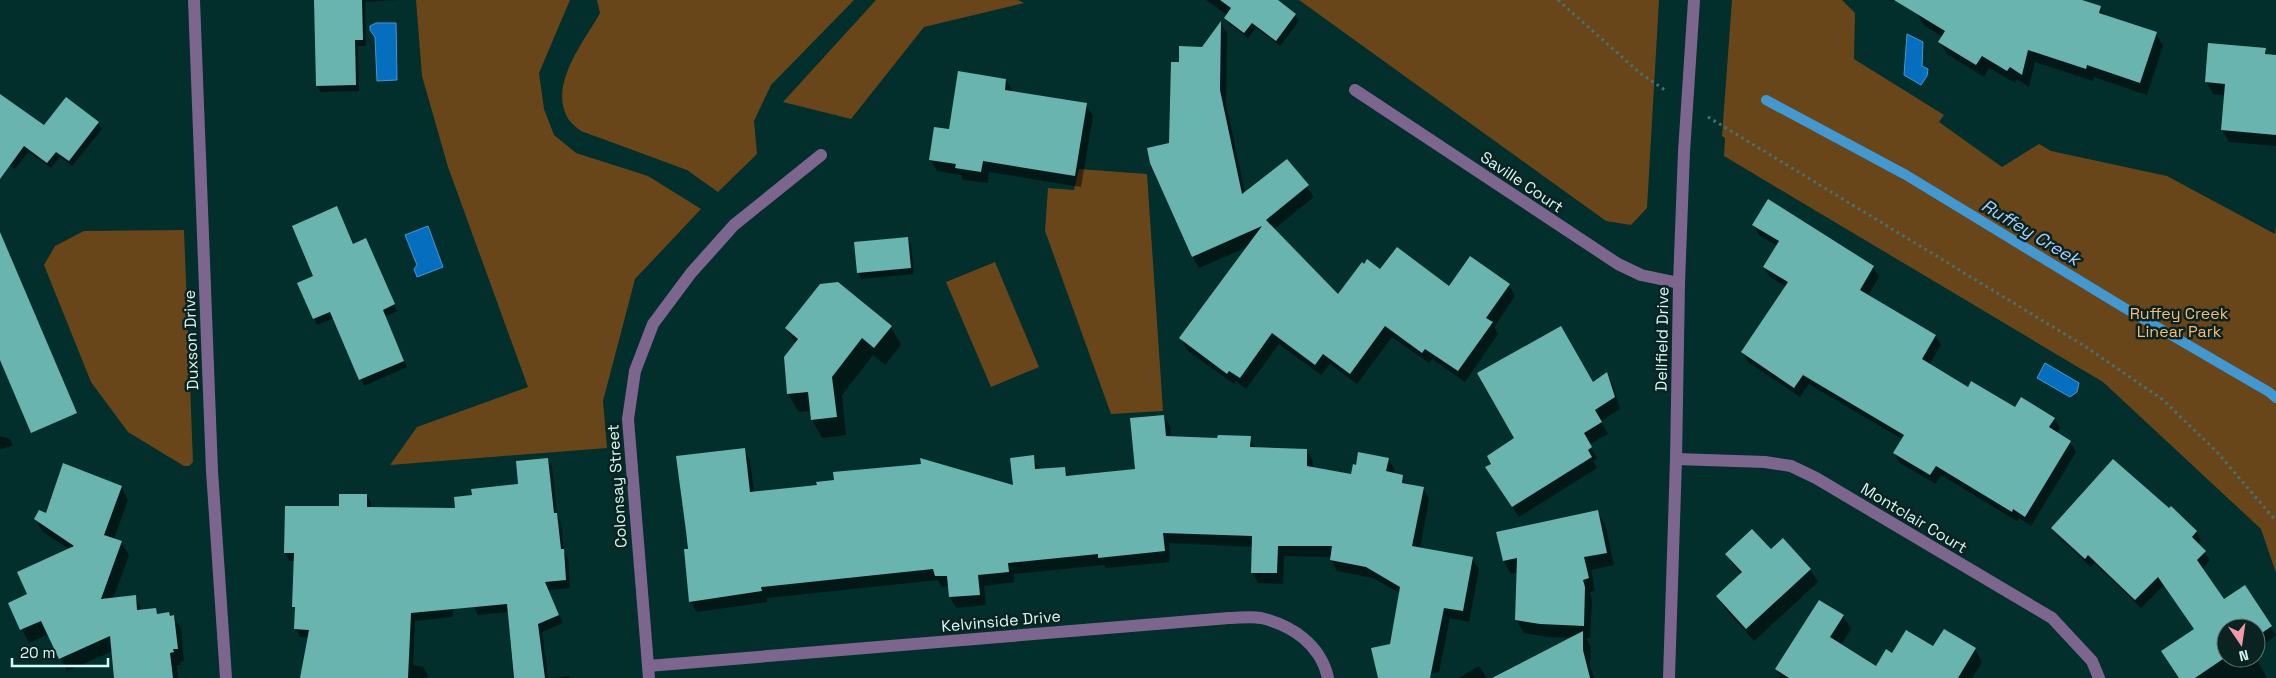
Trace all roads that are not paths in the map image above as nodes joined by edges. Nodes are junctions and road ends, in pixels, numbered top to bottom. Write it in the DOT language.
graph roads {
  1 [pos="194,0"];
  2 [pos="1694,0"];
  3 [pos="1355,90"];
  4 [pos="821,155"];
  5 [pos="1679,283"];
  6 [pos="1676,459"];
  7 [pos="648,672"];
  8 [pos="226,678"];
  9 [pos="1328,678"];
  10 [pos="1669,678"];
  11 [pos="2099,678"];
  1 -- 8 [label="street, Duxson Drive"];
  2 -- 5 [label="street, Dellfield Drive"];
  3 -- 5 [label="street, Saville Court"];
  4 -- 7 [label="street, Colonsay Street"];
  5 -- 6 [label="street, Dellfield Drive"];
  6 -- 10 [label="street, Dellfield Drive"];
  6 -- 11 [label="street, Montclair Court"];
  7 -- 9 [label="street, Kelvinside Drive"];
}
